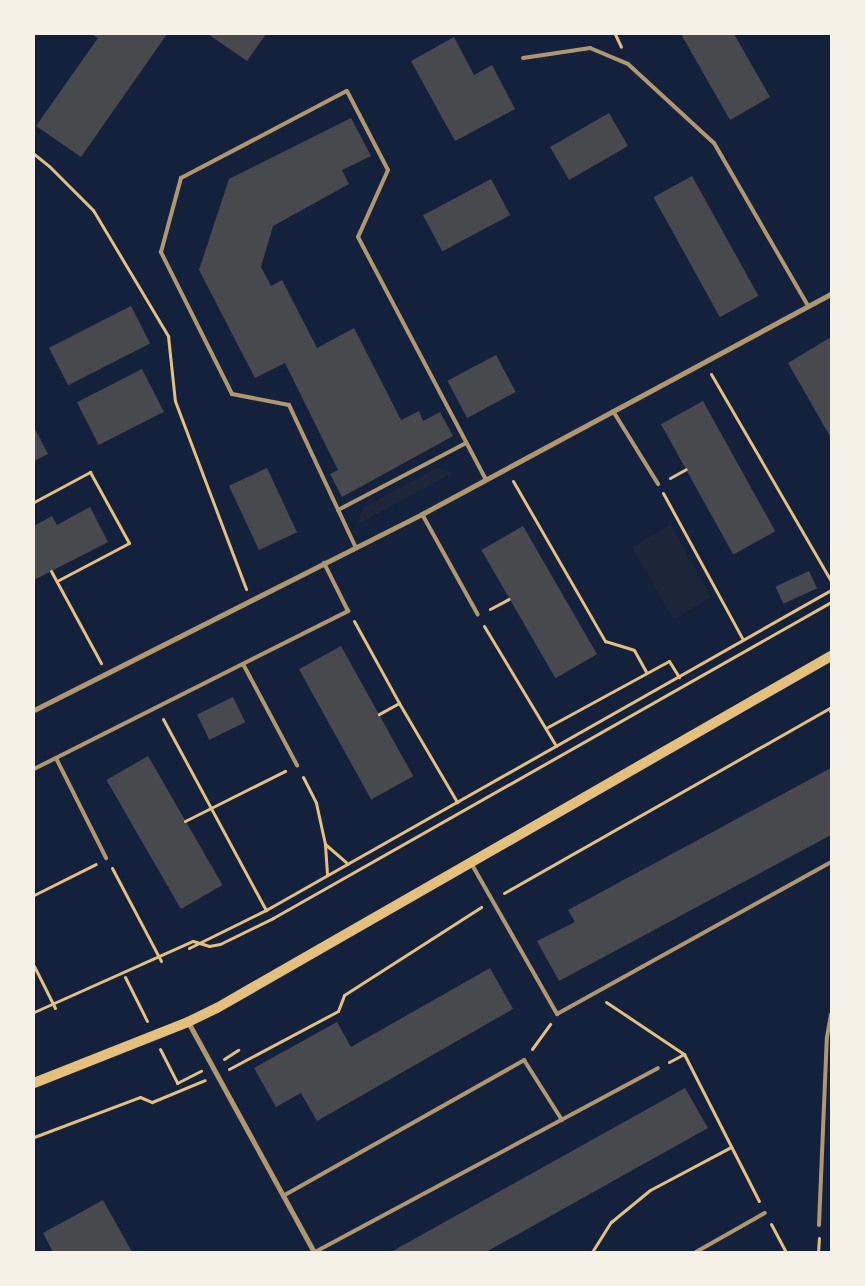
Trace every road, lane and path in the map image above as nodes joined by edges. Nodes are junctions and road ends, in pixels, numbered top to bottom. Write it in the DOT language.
graph roads {
  1 [pos="523,58"];
  2 [pos="34,154"];
  3 [pos="831,294"];
  4 [pos="808,306"];
  5 [pos="705,362"];
  6 [pos="613,411"];
  7 [pos="466,442"];
  8 [pos="506,469"];
  9 [pos="686,469"];
  10 [pos="486,480"];
  11 [pos="658,484"];
  12 [pos="34,502"];
  13 [pos="338,510"];
  14 [pos="422,514"];
  15 [pos="356,548"];
  16 [pos="324,563"];
  17 [pos="51,571"];
  18 [pos="831,580"];
  19 [pos="57,582"];
  20 [pos="831,590"];
  21 [pos="509,599"];
  22 [pos="251,601"];
  23 [pos="831,602"];
  24 [pos="348,611"];
  25 [pos="478,615"];
  26 [pos="743,640"];
  27 [pos="831,656"];
  28 [pos="243,664"];
  29 [pos="107,673"];
  30 [pos="648,673"];
  31 [pos="678,677"];
  32 [pos="400,704"];
  33 [pos="157,707"];
  34 [pos="34,710"];
  35 [pos="831,710"];
  36 [pos="379,714"];
  37 [pos="546,728"];
  38 [pos="556,746"];
  39 [pos="56,758"];
  40 [pos="297,765"];
  41 [pos="34,769"];
  42 [pos="457,802"];
  43 [pos="212,808"];
  44 [pos="185,821"];
  45 [pos="325,844"];
  46 [pos="106,858"];
  47 [pos="831,862"];
  48 [pos="471,863"];
  49 [pos="348,864"];
  50 [pos="327,875"];
  51 [pos="34,895"];
  52 [pos="492,900"];
  53 [pos="266,910"];
  54 [pos="200,943"];
  55 [pos="189,948"];
  56 [pos="159,956"];
  57 [pos="161,961"];
  58 [pos="34,966"];
  59 [pos="594,994"];
  60 [pos="54,1006"];
  61 [pos="34,1012"];
  62 [pos="557,1014"];
  63 [pos="831,1014"];
  64 [pos="188,1022"];
  65 [pos="829,1037"];
  66 [pos="524,1060"];
  67 [pos="658,1068"];
  68 [pos="218,1074"];
  69 [pos="34,1083"];
  70 [pos="562,1120"];
  71 [pos="34,1137"];
  72 [pos="731,1147"];
  73 [pos="283,1196"];
  74 [pos="765,1213"];
  75 [pos="819,1225"];
  76 [pos="315,1252"];
  77 [pos="592,1252"];
  78 [pos="696,1252"];
  79 [pos="786,1252"];
  1 -- 4 [label="lane"];
  2 -- 22 [label="path"];
  3 -- 4 [label="street"];
  4 -- 5 [label="street"];
  5 -- 6 [label="street"];
  5 -- 18 [label="path"];
  6 -- 8 [label="street"];
  6 -- 11 [label="lane"];
  7 -- 10 [label="lane"];
  7 -- 13 [label="lane"];
  7 -- 13 [label="lane"];
  8 -- 10 [label="street"];
  8 -- 30 [label="path"];
  9 -- 11 [label="path"];
  10 -- 14 [label="street"];
  11 -- 26 [label="path"];
  12 -- 19 [label="path"];
  13 -- 15 [label="lane"];
  14 -- 15 [label="street"];
  14 -- 25 [label="lane"];
  15 -- 16 [label="street"];
  16 -- 22 [label="street"];
  16 -- 24 [label="lane"];
  17 -- 19 [label="path"];
  19 -- 29 [label="path"];
  20 -- 26 [label="path"];
  21 -- 25 [label="path"];
  22 -- 29 [label="street"];
  23 -- 54 [label="path"];
  24 -- 28 [label="lane"];
  24 -- 32 [label="path"];
  25 -- 37 [label="path"];
  26 -- 31 [label="path"];
  27 -- 48 [label="main road"];
  28 -- 33 [label="lane"];
  28 -- 40 [label="lane"];
  29 -- 34 [label="street"];
  30 -- 31 [label="path"];
  30 -- 37 [label="path"];
  31 -- 38 [label="path"];
  32 -- 36 [label="path"];
  32 -- 42 [label="path"];
  33 -- 39 [label="lane"];
  33 -- 43 [label="path"];
  35 -- 52 [label="path"];
  37 -- 38 [label="path"];
  38 -- 42 [label="path"];
  39 -- 41 [label="lane"];
  39 -- 46 [label="lane"];
  40 -- 43 [label="path"];
  40 -- 45 [label="path"];
  42 -- 49 [label="path"];
  43 -- 44 [label="path"];
  43 -- 53 [label="path"];
  45 -- 49 [label="path"];
  45 -- 50 [label="path"];
  46 -- 51 [label="path"];
  46 -- 56 [label="path"];
  47 -- 59 [label="lane"];
  48 -- 52 [label="lane"];
  48 -- 64 [label="main road"];
  49 -- 50 [label="path"];
  50 -- 53 [label="path"];
  52 -- 62 [label="lane"];
  52 -- 68 [label="path"];
  53 -- 54 [label="path"];
  54 -- 55 [label="path"];
  54 -- 56 [label="path"];
  56 -- 57 [label="path"];
  56 -- 60 [label="path"];
  58 -- 60 [label="path"];
  59 -- 62 [label="lane"];
  59 -- 72 [label="path"];
  60 -- 61 [label="path"];
  62 -- 66 [label="path"];
  63 -- 65 [label="lane"];
  64 -- 68 [label="street"];
  64 -- 69 [label="main road"];
  65 -- 75 [label="lane"];
  66 -- 70 [label="lane"];
  66 -- 73 [label="lane"];
  67 -- 70 [label="lane"];
  68 -- 71 [label="path"];
  68 -- 73 [label="street"];
  70 -- 76 [label="lane"];
  72 -- 74 [label="path"];
  72 -- 77 [label="path"];
  73 -- 76 [label="street"];
  74 -- 78 [label="lane"];
  74 -- 79 [label="path"];
}
